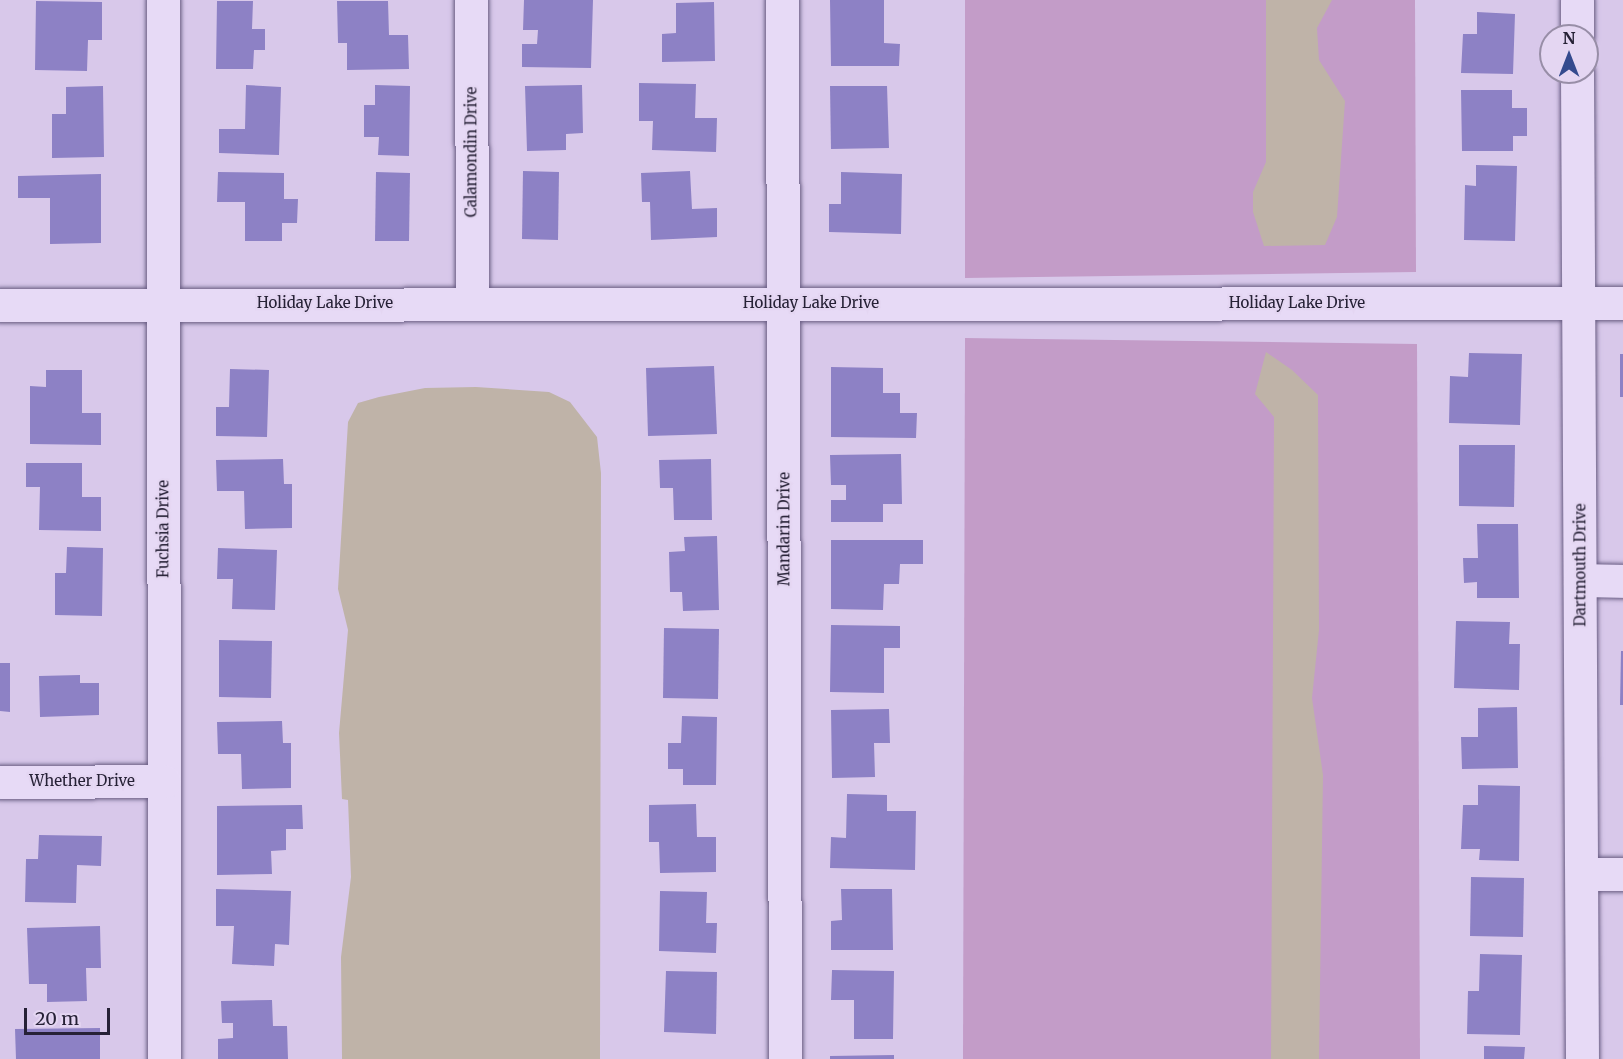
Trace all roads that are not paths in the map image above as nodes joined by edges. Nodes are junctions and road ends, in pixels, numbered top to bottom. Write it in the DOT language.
graph roads {
  1 [pos="163,0"];
  2 [pos="471,0"];
  3 [pos="782,0"];
  4 [pos="1577,0"];
  5 [pos="1577,24"];
  6 [pos="1578,84"];
  7 [pos="162,303"];
  8 [pos="784,303"];
  9 [pos="1579,303"];
  10 [pos="1623,303"];
  11 [pos="472,304"];
  12 [pos="0,305"];
  13 [pos="1580,580"];
  14 [pos="1623,580"];
  15 [pos="164,781"];
  16 [pos="0,782"];
  17 [pos="1582,874"];
  18 [pos="1623,874"];
  19 [pos="164,1059"];
  20 [pos="785,1059"];
  21 [pos="1582,1059"];
  1 -- 7 [label="street, Fuchsia Drive"];
  2 -- 11 [label="street, Calamondin Drive"];
  3 -- 8 [label="street, Mandarin Drive"];
  4 -- 5 [label="street"];
  6 -- 9 [label="street, Dartmouth Drive"];
  7 -- 11 [label="street, Holiday Lake Drive"];
  7 -- 12 [label="street, Holiday Lake Drive"];
  7 -- 15 [label="street, Fuchsia Drive"];
  8 -- 9 [label="street, Holiday Lake Drive"];
  8 -- 11 [label="street, Holiday Lake Drive"];
  8 -- 20 [label="street, Mandarin Drive"];
  9 -- 10 [label="street, Holiday Lake Drive"];
  9 -- 13 [label="street, Dartmouth Drive"];
  13 -- 14 [label="street"];
  13 -- 17 [label="street, Dartmouth Drive"];
  15 -- 16 [label="street, Whether Drive"];
  15 -- 19 [label="street, Fuchsia Drive"];
  17 -- 18 [label="street"];
  17 -- 21 [label="street, Dartmouth Drive"];
}
